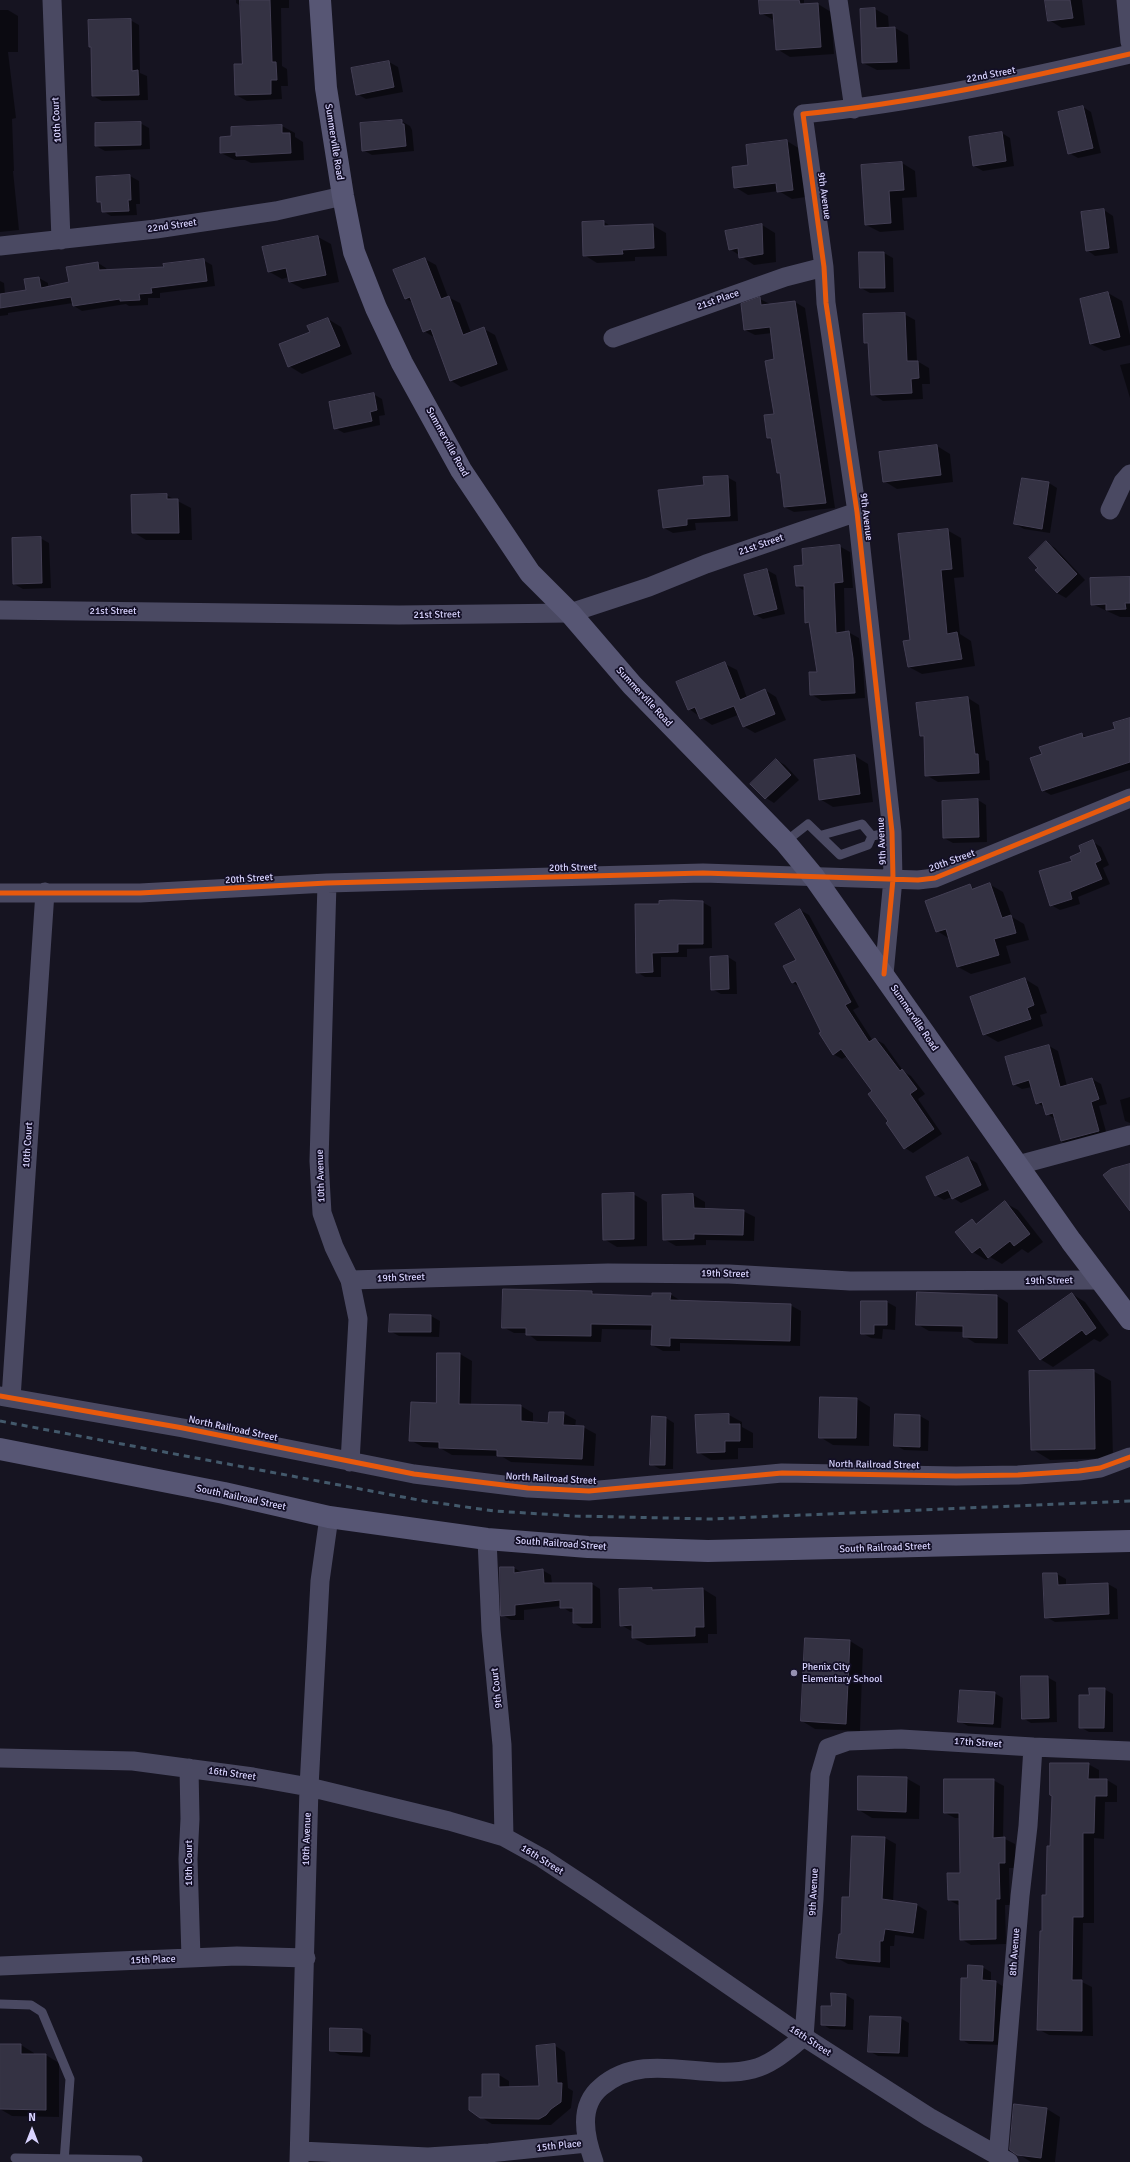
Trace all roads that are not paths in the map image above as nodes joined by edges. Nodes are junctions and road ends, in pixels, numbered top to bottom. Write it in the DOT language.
graph roads {
  1 [pos="52,0"];
  2 [pos="320,0"];
  3 [pos="838,0"];
  4 [pos="1126,0"];
  5 [pos="1130,42"];
  6 [pos="1130,54"];
  7 [pos="854,109"];
  8 [pos="342,196"];
  9 [pos="61,240"];
  10 [pos="0,246"];
  11 [pos="824,267"];
  12 [pos="612,338"];
  13 [pos="1130,474"];
  14 [pos="1110,510"];
  15 [pos="856,512"];
  16 [pos="0,610"];
  17 [pos="570,613"];
  18 [pos="1130,798"];
  19 [pos="892,832"];
  20 [pos="822,835"];
  21 [pos="872,836"];
  22 [pos="785,842"];
  23 [pos="814,877"];
  24 [pos="893,880"];
  25 [pos="327,883"];
  26 [pos="45,892"];
  27 [pos="0,893"];
  28 [pos="884,974"];
  29 [pos="1130,1135"];
  30 [pos="1018,1165"];
  31 [pos="350,1280"];
  32 [pos="1100,1280"];
  33 [pos="1130,1319"];
  34 [pos="6,1397"];
  35 [pos="0,1449"];
  36 [pos="1130,1457"];
  37 [pos="350,1462"];
  38 [pos="328,1517"];
  39 [pos="487,1539"];
  40 [pos="1130,1541"];
  41 [pos="828,1748"];
  42 [pos="1033,1748"];
  43 [pos="1130,1751"];
  44 [pos="0,1758"];
  45 [pos="189,1768"];
  46 [pos="309,1787"];
  47 [pos="504,1836"];
  48 [pos="191,1958"];
  49 [pos="306,1958"];
  50 [pos="0,1966"];
  51 [pos="0,2004"];
  52 [pos="804,2037"];
  53 [pos="587,2143"];
  54 [pos="300,2157"];
  55 [pos="15,2158"];
  56 [pos="1003,2159"];
  57 [pos="138,2160"];
  58 [pos="64,2161"];
  59 [pos="594,2162"];
  1 -- 9 [label="street, 10th Court"];
  2 -- 8 [label="main road, Summerville Road"];
  3 -- 7 [label="street"];
  4 -- 5 [label="street"];
  6 -- 7 [label="street, 22nd Street"];
  7 -- 11 [label="street, 9th Avenue"];
  8 -- 9 [label="street, 22nd Street"];
  8 -- 17 [label="main road, Summerville Road"];
  9 -- 10 [label="street, 22nd Street"];
  11 -- 12 [label="street, 21st Place"];
  11 -- 15 [label="street, 9th Avenue"];
  13 -- 14 [label="street"];
  15 -- 17 [label="street, 21st Street"];
  15 -- 19 [label="street, 9th Avenue"];
  16 -- 17 [label="street, 21st Street"];
  17 -- 22 [label="main road, Summerville Road"];
  18 -- 24 [label="street, 20th Street"];
  19 -- 21 [label="lane"];
  19 -- 24 [label="street, 9th Avenue"];
  20 -- 21 [label="lane"];
  20 -- 21 [label="lane"];
  20 -- 22 [label="lane"];
  22 -- 23 [label="main road, Summerville Road"];
  23 -- 24 [label="street, 20th Street"];
  23 -- 25 [label="street, 20th Street"];
  23 -- 28 [label="main road, Summerville Road"];
  24 -- 28 [label="street, 9th Avenue"];
  25 -- 26 [label="street, 20th Street"];
  25 -- 31 [label="street, 10th Avenue"];
  26 -- 27 [label="street, 20th Street"];
  26 -- 34 [label="street, 10th Court"];
  28 -- 30 [label="main road, Summerville Road"];
  29 -- 30 [label="street"];
  30 -- 32 [label="main road, Summerville Road"];
  31 -- 32 [label="street, 19th Street"];
  31 -- 37 [label="street, 10th Avenue"];
  32 -- 33 [label="main road, Summerville Road"];
  34 -- 37 [label="street, North Railroad Street"];
  35 -- 38 [label="main road, South Railroad Street"];
  36 -- 37 [label="street, North Railroad Street"];
  38 -- 39 [label="main road, South Railroad Street"];
  38 -- 46 [label="street, 10th Avenue"];
  39 -- 40 [label="main road, South Railroad Street"];
  39 -- 47 [label="street, 9th Court"];
  41 -- 42 [label="street, 17th Street"];
  41 -- 52 [label="street, 9th Avenue"];
  42 -- 43 [label="street, 17th Street"];
  42 -- 56 [label="street, 8th Avenue"];
  44 -- 45 [label="street, 16th Street"];
  45 -- 46 [label="street, 16th Street"];
  45 -- 48 [label="street, 10th Court"];
  46 -- 47 [label="street, 16th Street"];
  46 -- 49 [label="street, 10th Avenue"];
  47 -- 52 [label="street, 16th Street"];
  48 -- 49 [label="street, 15th Place"];
  48 -- 50 [label="street, 15th Place"];
  49 -- 54 [label="street, 10th Avenue"];
  51 -- 58 [label="lane"];
  52 -- 53 [label="street, 15th Place"];
  52 -- 56 [label="street, 16th Street"];
  53 -- 54 [label="street, 15th Place"];
  53 -- 59 [label="street"];
  55 -- 58 [label="lane"];
  57 -- 58 [label="lane"];
}
